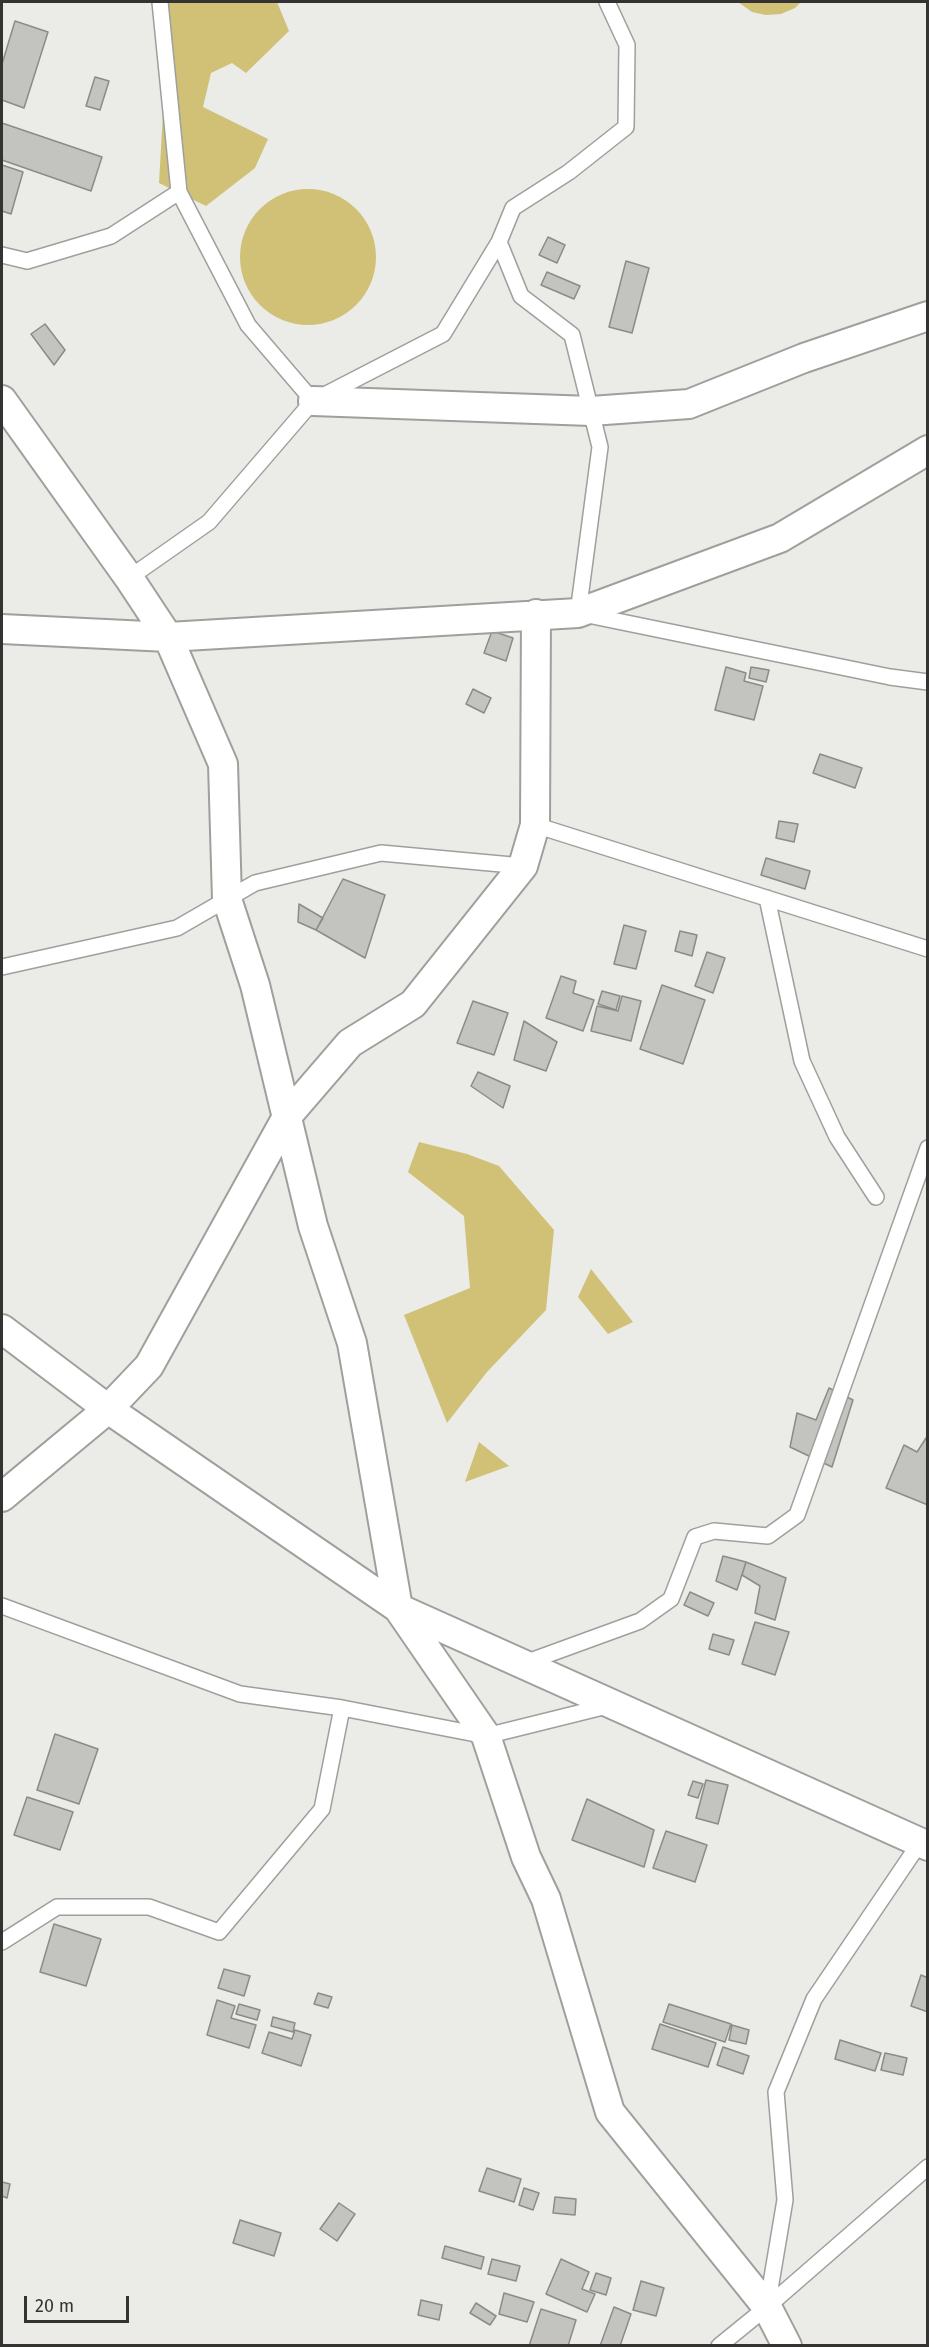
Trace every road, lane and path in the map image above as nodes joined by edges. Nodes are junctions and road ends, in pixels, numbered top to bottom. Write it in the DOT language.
graph roads {
  1 [pos="160,2"];
  2 [pos="607,2"];
  3 [pos="179,192"];
  4 [pos="499,242"];
  5 [pos="2,255"];
  6 [pos="927,316"];
  7 [pos="2,400"];
  8 [pos="313,401"];
  9 [pos="591,411"];
  10 [pos="927,450"];
  11 [pos="129,578"];
  12 [pos="578,613"];
  13 [pos="536,614"];
  14 [pos="2,629"];
  15 [pos="168,637"];
  16 [pos="927,682"];
  17 [pos="535,825"];
  18 [pos="523,866"];
  19 [pos="767,898"];
  20 [pos="227,899"];
  21 [pos="927,949"];
  22 [pos="2,967"];
  23 [pos="288,1115"];
  24 [pos="927,1148"];
  25 [pos="876,1197"];
  26 [pos="2,1329"];
  27 [pos="108,1408"];
  28 [pos="2,1497"];
  29 [pos="2,1606"];
  30 [pos="398,1608"];
  31 [pos="522,1664"];
  32 [pos="613,1705"];
  33 [pos="342,1708"];
  34 [pos="486,1736"];
  35 [pos="923,1845"];
  36 [pos="2,1942"];
  37 [pos="927,2167"];
  38 [pos="767,2307"];
  39 [pos="719,2346"];
  40 [pos="787,2346"];
  1 -- 3 [label="lane"];
  2 -- 4 [label="lane"];
  3 -- 5 [label="lane"];
  3 -- 8 [label="lane"];
  4 -- 8 [label="lane"];
  4 -- 9 [label="lane"];
  6 -- 9 [label="street"];
  7 -- 11 [label="street"];
  8 -- 9 [label="street"];
  8 -- 11 [label="lane"];
  9 -- 12 [label="lane"];
  10 -- 12 [label="street"];
  11 -- 15 [label="street"];
  12 -- 13 [label="street"];
  12 -- 16 [label="lane"];
  13 -- 15 [label="street"];
  13 -- 17 [label="street"];
  14 -- 15 [label="street"];
  15 -- 20 [label="street"];
  17 -- 18 [label="street"];
  17 -- 19 [label="lane"];
  18 -- 20 [label="lane"];
  18 -- 23 [label="street"];
  19 -- 21 [label="lane"];
  19 -- 25 [label="lane"];
  20 -- 22 [label="lane"];
  20 -- 23 [label="street"];
  23 -- 27 [label="street"];
  23 -- 30 [label="street"];
  24 -- 31 [label="lane"];
  26 -- 27 [label="street"];
  27 -- 28 [label="street"];
  27 -- 30 [label="street"];
  29 -- 33 [label="lane"];
  30 -- 31 [label="street"];
  30 -- 34 [label="street"];
  31 -- 32 [label="street"];
  32 -- 34 [label="lane"];
  32 -- 35 [label="street"];
  33 -- 34 [label="lane"];
  33 -- 36 [label="lane"];
  34 -- 38 [label="street"];
  35 -- 38 [label="lane"];
  37 -- 38 [label="lane"];
  38 -- 39 [label="lane"];
  38 -- 40 [label="street"];
}
